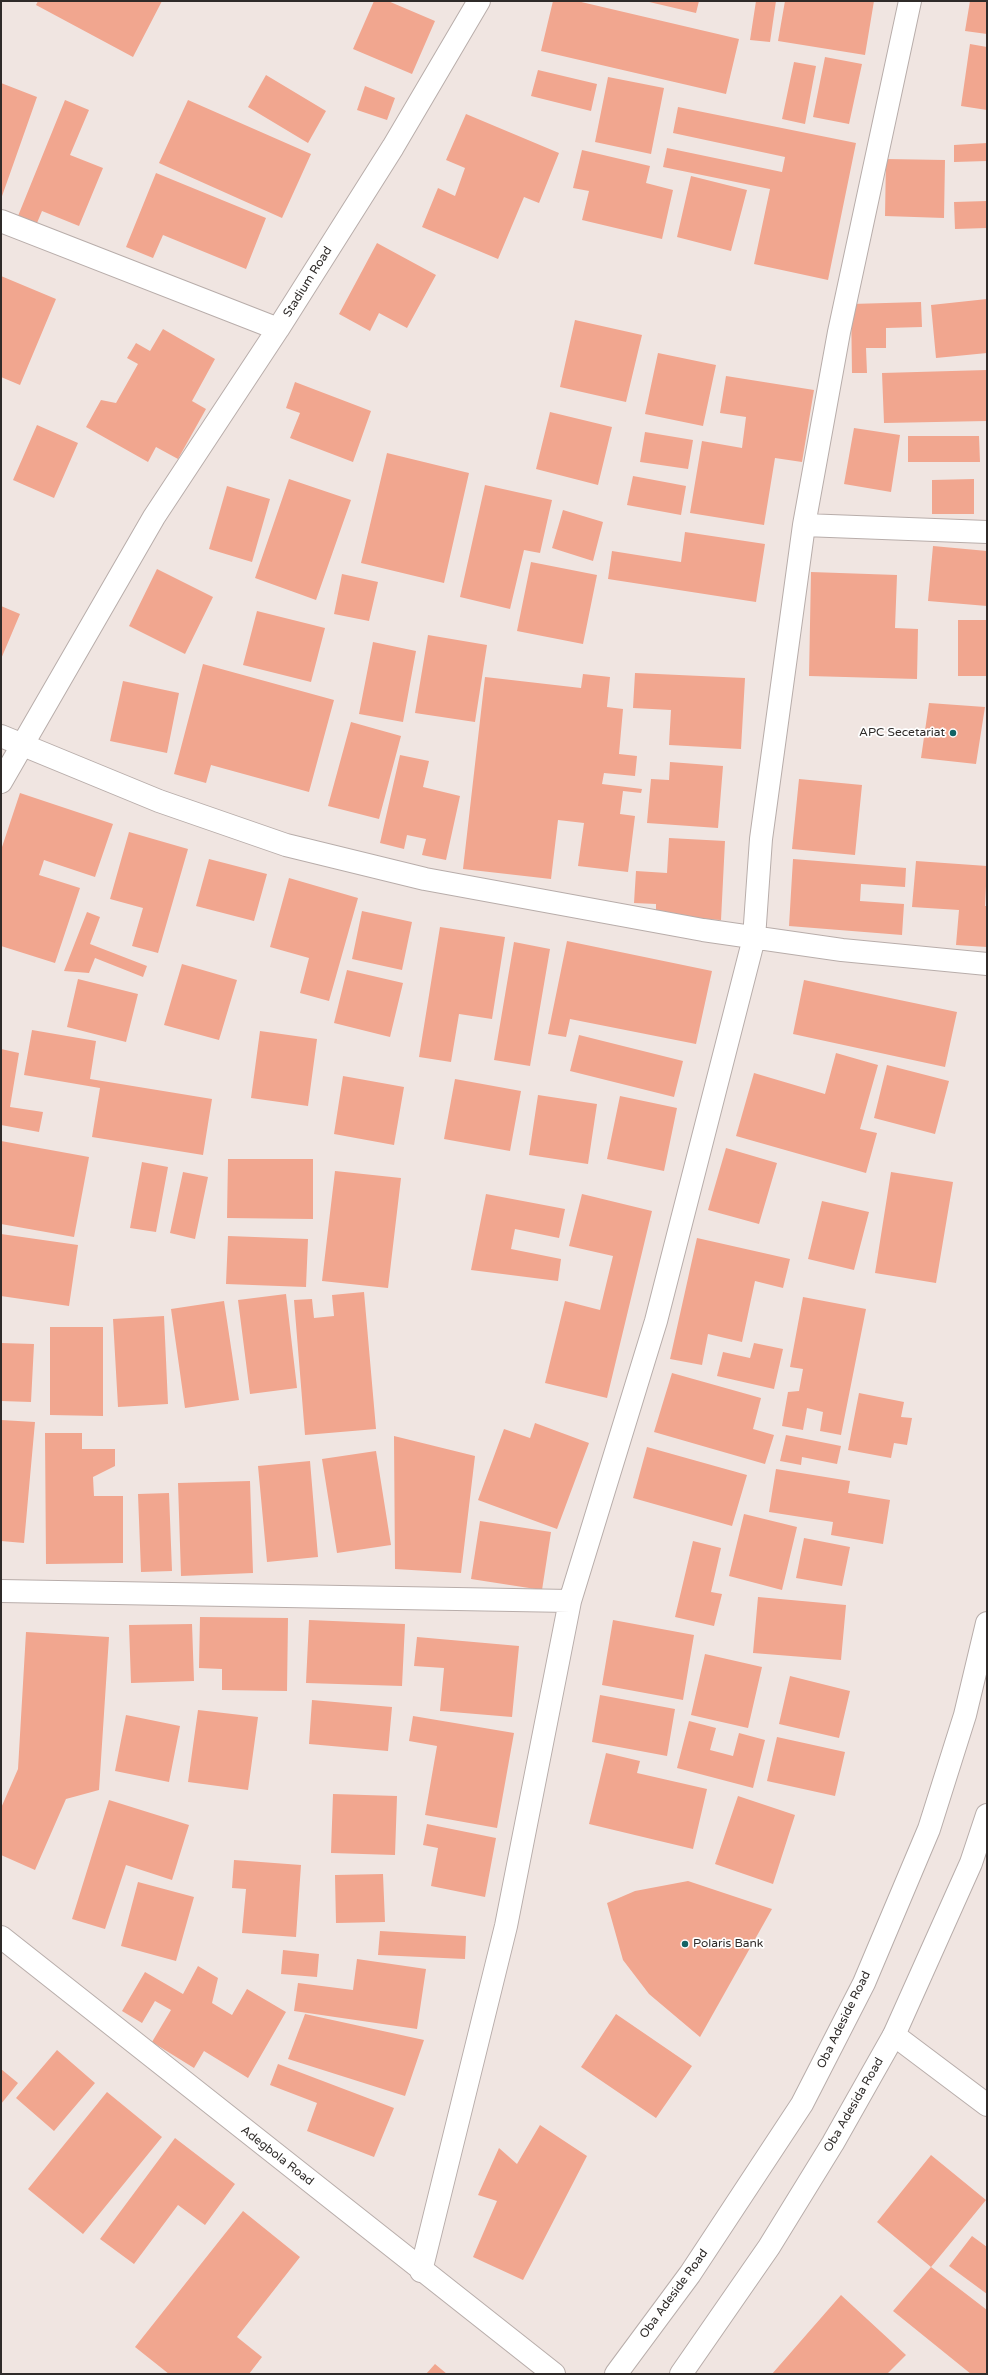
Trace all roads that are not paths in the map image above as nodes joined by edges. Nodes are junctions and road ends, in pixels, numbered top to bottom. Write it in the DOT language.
graph roads {
  1 [pos="479,1"];
  2 [pos="910,1"];
  3 [pos="1,221"];
  4 [pos="278,329"];
  5 [pos="804,525"];
  6 [pos="987,532"];
  7 [pos="1,736"];
  8 [pos="23,745"];
  9 [pos="1,782"];
  10 [pos="754,938"];
  11 [pos="987,964"];
  12 [pos="1,1591"];
  13 [pos="570,1601"];
  14 [pos="987,1624"];
  15 [pos="987,1815"];
  16 [pos="1,1937"];
  17 [pos="894,2035"];
  18 [pos="987,2105"];
  19 [pos="421,2271"];
  20 [pos="554,2374"];
  21 [pos="616,2374"];
  22 [pos="681,2374"];
  1 -- 4 [label="street, Stadium Road"];
  2 -- 5 [label="street"];
  3 -- 4 [label="street, Stadium Road"];
  4 -- 8 [label="street"];
  5 -- 6 [label="street"];
  5 -- 10 [label="street"];
  7 -- 8 [label="street"];
  8 -- 9 [label="street"];
  8 -- 10 [label="street"];
  10 -- 11 [label="street"];
  10 -- 13 [label="street"];
  12 -- 13 [label="street"];
  13 -- 19 [label="street"];
  14 -- 21 [label="street, Oba Adeside Road"];
  15 -- 17 [label="street, Oba Adesida Road"];
  16 -- 19 [label="street, Adegbola Road"];
  17 -- 18 [label="street"];
  17 -- 22 [label="street, Oba Adesida Road"];
  19 -- 20 [label="street, Adegbola Road"];
}
